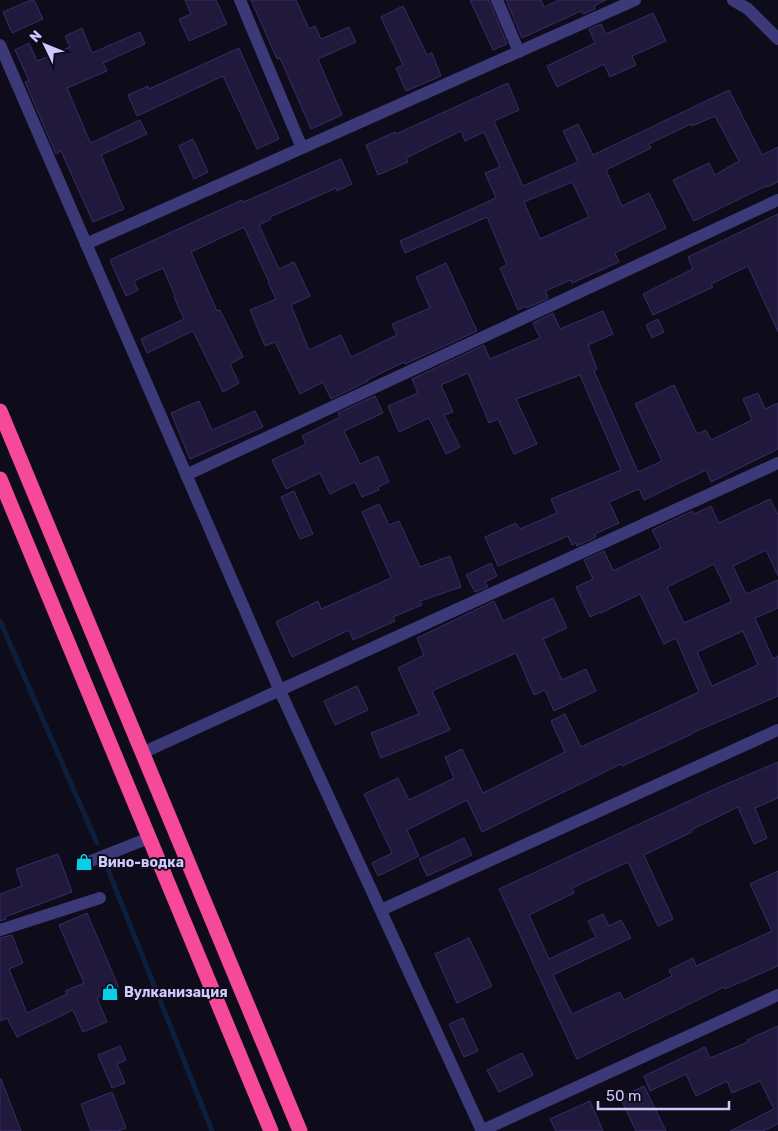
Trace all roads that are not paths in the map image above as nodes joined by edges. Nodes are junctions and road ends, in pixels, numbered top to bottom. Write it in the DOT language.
graph roads {
  1 [pos="240,0"];
  2 [pos="496,0"];
  3 [pos="635,0"];
  4 [pos="733,0"];
  5 [pos="778,39"];
  6 [pos="0,45"];
  7 [pos="519,52"];
  8 [pos="302,148"];
  9 [pos="778,200"];
  10 [pos="86,244"];
  11 [pos="0,411"];
  12 [pos="778,463"];
  13 [pos="186,475"];
  14 [pos="0,479"];
  15 [pos="280,691"];
  16 [pos="778,730"];
  17 [pos="142,753"];
  18 [pos="149,838"];
  19 [pos="83,864"];
  20 [pos="100,898"];
  21 [pos="381,910"];
  22 [pos="0,930"];
  23 [pos="778,995"];
  24 [pos="271,1131"];
  25 [pos="300,1131"];
  26 [pos="482,1131"];
  1 -- 8 [label="street"];
  2 -- 7 [label="street"];
  3 -- 7 [label="street"];
  4 -- 5 [label="street"];
  6 -- 10 [label="street"];
  7 -- 8 [label="street"];
  8 -- 10 [label="street"];
  9 -- 13 [label="street"];
  10 -- 13 [label="street"];
  11 -- 17 [label="highway"];
  12 -- 15 [label="street"];
  13 -- 15 [label="street"];
  14 -- 18 [label="highway"];
  15 -- 17 [label="street"];
  15 -- 21 [label="street"];
  16 -- 21 [label="street"];
  17 -- 25 [label="highway"];
  18 -- 19 [label="street"];
  18 -- 24 [label="highway"];
  20 -- 22 [label="street"];
  21 -- 26 [label="street"];
  23 -- 26 [label="street"];
}
